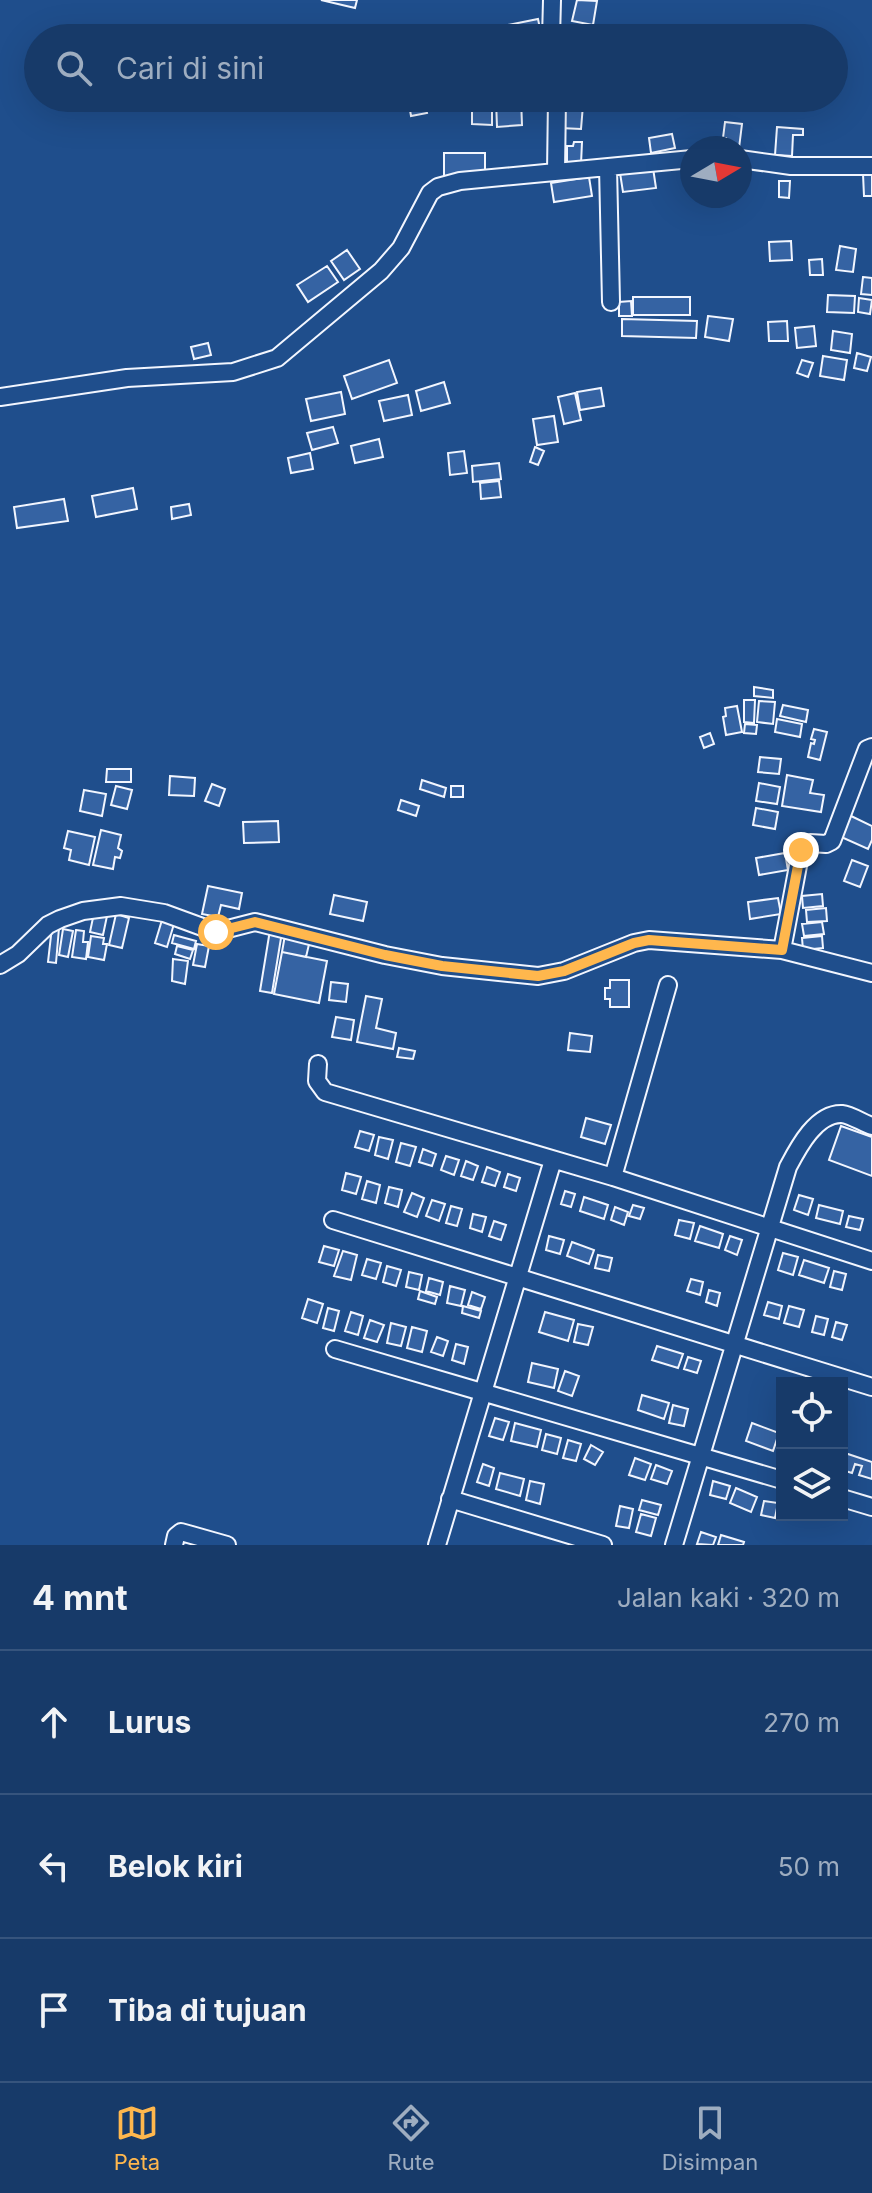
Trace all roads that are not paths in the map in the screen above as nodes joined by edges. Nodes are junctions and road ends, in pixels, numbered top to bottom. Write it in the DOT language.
graph roads {
  1 [pos="552,0"];
  2 [pos="551,24"];
  3 [pos="557,112"];
  4 [pos="680,160"];
  5 [pos="752,161"];
  6 [pos="872,166"];
  7 [pos="608,167"];
  8 [pos="556,172"];
  9 [pos="611,302"];
  10 [pos="0,397"];
  11 [pos="872,747"];
  12 [pos="782,950"];
  13 [pos="0,965"];
  14 [pos="872,973"];
  15 [pos="668,985"];
  16 [pos="318,1064"];
  17 [pos="872,1126"];
  18 [pos="553,1160"];
  19 [pos="613,1177"];
  20 [pos="333,1220"];
  21 [pos="769,1228"];
  22 [pos="872,1261"];
  23 [pos="516,1279"];
  24 [pos="735,1345"];
  25 [pos="335,1349"];
  26 [pos="872,1387"];
  27 [pos="483,1391"];
  28 [pos="702,1456"];
  29 [pos="776,1478"];
  30 [pos="450,1499"];
  31 [pos="848,1500"];
  32 [pos="872,1507"];
  33 [pos="174,1545"];
  34 [pos="227,1545"];
  35 [pos="437,1545"];
  36 [pos="603,1545"];
  37 [pos="674,1545"];
  1 -- 2 [label="street"];
  3 -- 8 [label="street"];
  4 -- 7 [label="street"];
  5 -- 6 [label="street"];
  7 -- 8 [label="street"];
  7 -- 9 [label="street"];
  8 -- 10 [label="street"];
  11 -- 12 [label="street"];
  12 -- 13 [label="street"];
  12 -- 14 [label="street"];
  15 -- 19 [label="street"];
  16 -- 18 [label="street"];
  17 -- 21 [label="street"];
  18 -- 19 [label="street"];
  18 -- 23 [label="street"];
  19 -- 21 [label="street"];
  20 -- 23 [label="street"];
  21 -- 22 [label="street"];
  21 -- 24 [label="street"];
  23 -- 24 [label="street"];
  23 -- 27 [label="street"];
  24 -- 26 [label="street"];
  24 -- 28 [label="street"];
  25 -- 27 [label="street"];
  27 -- 28 [label="street"];
  27 -- 30 [label="street"];
  28 -- 29 [label="street"];
  28 -- 37 [label="street"];
  30 -- 35 [label="street"];
  30 -- 36 [label="street"];
  31 -- 32 [label="street"];
  33 -- 34 [label="street"];
}
